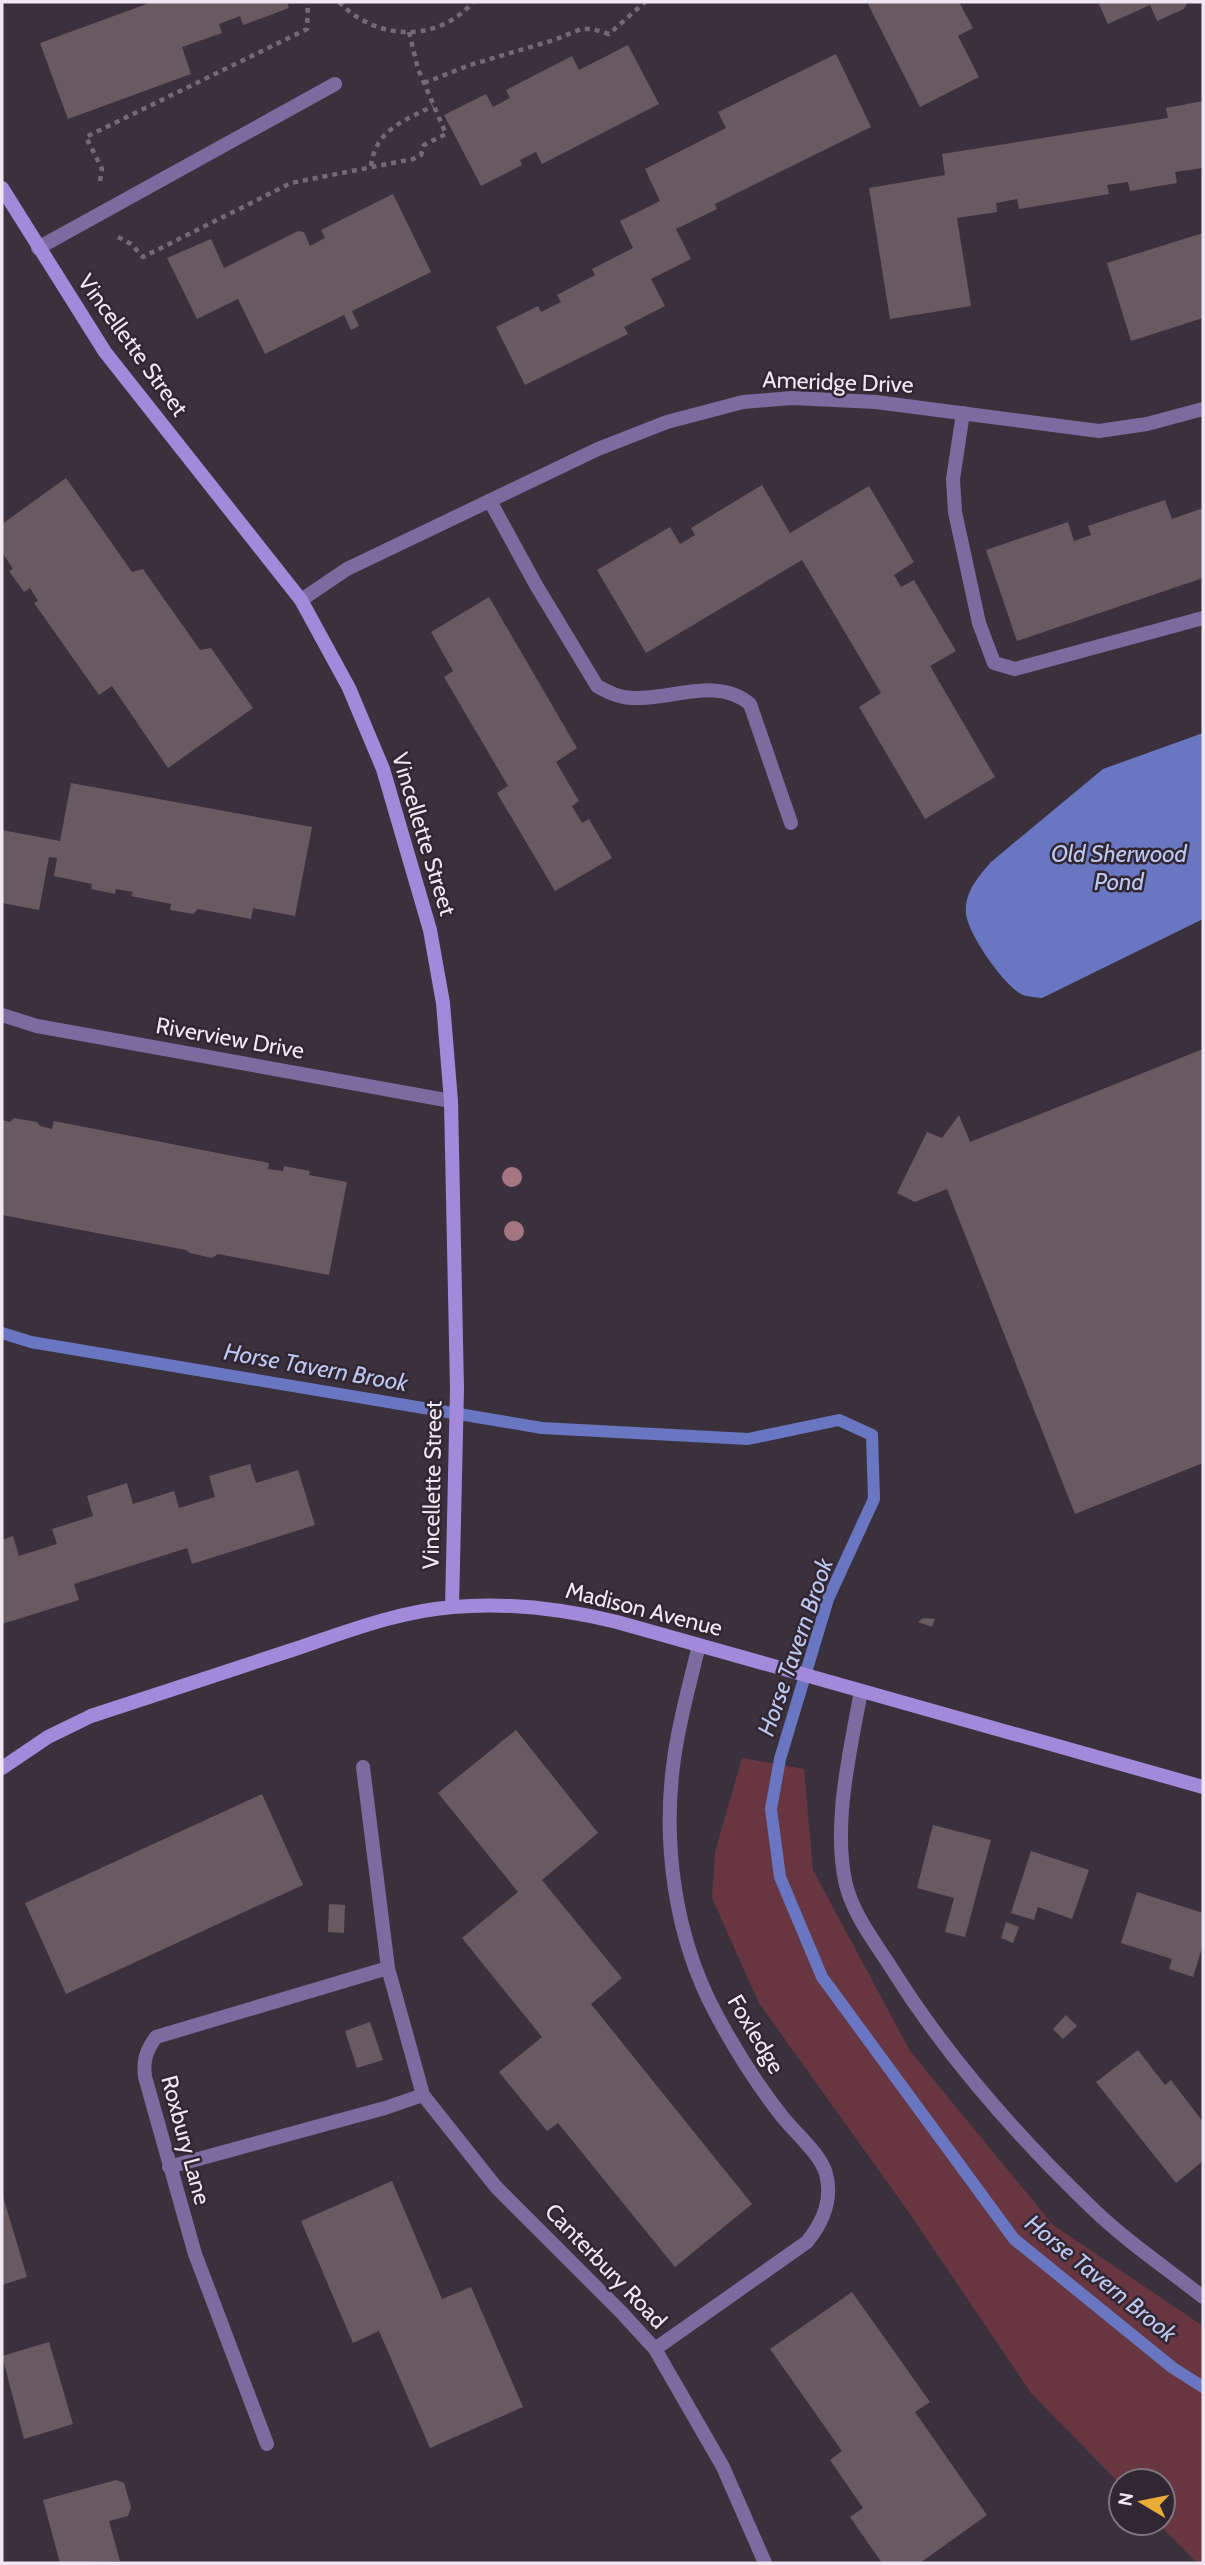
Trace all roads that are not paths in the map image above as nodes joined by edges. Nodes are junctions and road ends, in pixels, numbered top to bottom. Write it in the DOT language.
graph roads {
  1 [pos="335,84"];
  2 [pos="2,188"];
  3 [pos="38,247"];
  4 [pos="1203,409"];
  5 [pos="963,413"];
  6 [pos="491,501"];
  7 [pos="301,600"];
  8 [pos="1203,618"];
  9 [pos="791,823"];
  10 [pos="2,1015"];
  11 [pos="451,1101"];
  12 [pos="453,1607"];
  13 [pos="699,1645"];
  14 [pos="861,1691"];
  15 [pos="363,1767"];
  16 [pos="2,1768"];
  17 [pos="1203,1787"];
  18 [pos="388,1968"];
  19 [pos="423,2095"];
  20 [pos="169,2167"];
  21 [pos="1203,2297"];
  22 [pos="655,2349"];
  23 [pos="267,2444"];
  24 [pos="765,2563"];
  1 -- 3 [label="street"];
  2 -- 3 [label="street, Vincellette Street"];
  3 -- 7 [label="street, Vincellette Street"];
  4 -- 5 [label="street, Ameridge Drive"];
  5 -- 6 [label="street, Ameridge Drive"];
  5 -- 8 [label="street"];
  6 -- 7 [label="street, Ameridge Drive"];
  6 -- 9 [label="street"];
  7 -- 11 [label="street, Vincellette Street"];
  10 -- 11 [label="street, Riverview Drive"];
  11 -- 12 [label="street, Vincellette Street"];
  12 -- 13 [label="street, Madison Avenue"];
  12 -- 16 [label="street, Madison Avenue"];
  13 -- 14 [label="street, Madison Avenue"];
  13 -- 22 [label="street, Foxledge"];
  14 -- 17 [label="street, Madison Avenue"];
  14 -- 21 [label="street"];
  15 -- 18 [label="street, Canterbury Road"];
  18 -- 19 [label="street, Canterbury Road"];
  18 -- 20 [label="street, Roxbury Lane"];
  19 -- 20 [label="street"];
  19 -- 22 [label="street, Canterbury Road"];
  20 -- 23 [label="street, Roxbury Lane"];
  22 -- 24 [label="street, Canterbury Road"];
}
